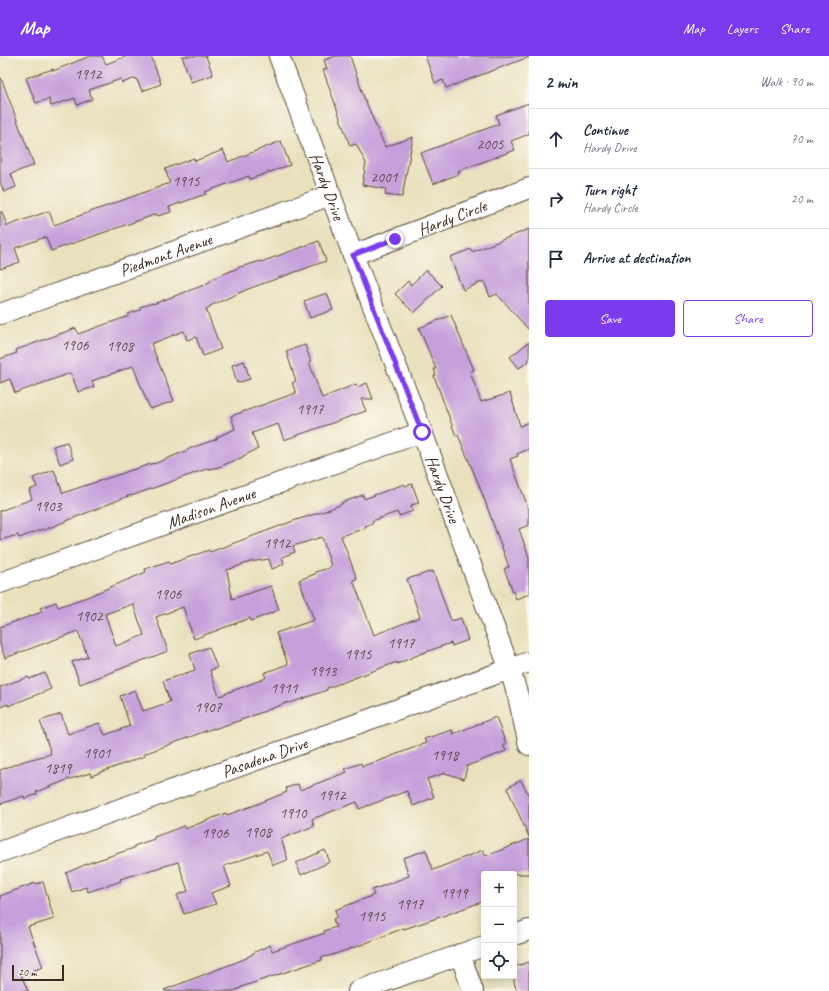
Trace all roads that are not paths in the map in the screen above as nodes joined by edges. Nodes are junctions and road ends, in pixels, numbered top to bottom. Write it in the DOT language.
graph roads {
  1 [pos="279,56"];
  2 [pos="529,188"];
  3 [pos="331,196"];
  4 [pos="353,255"];
  5 [pos="0,314"];
  6 [pos="422,432"];
  7 [pos="0,583"];
  8 [pos="529,662"];
  9 [pos="510,670"];
  10 [pos="529,745"];
  11 [pos="0,852"];
  12 [pos="529,930"];
  13 [pos="517,935"];
  14 [pos="481,947"];
  15 [pos="460,954"];
  16 [pos="358,991"];
  17 [pos="473,991"];
  1 -- 3 [label="street, Hardy Drive"];
  2 -- 4 [label="street, Hardy Circle"];
  3 -- 4 [label="street, Hardy Drive"];
  3 -- 5 [label="street, Piedmont Avenue"];
  4 -- 6 [label="street, Hardy Drive"];
  6 -- 7 [label="street, Madison Avenue"];
  6 -- 9 [label="street, Hardy Drive"];
  8 -- 9 [label="street, Pasadena Drive"];
  9 -- 10 [label="street, Hardy Drive"];
  9 -- 11 [label="street, Pasadena Drive"];
  12 -- 13 [label="street"];
  14 -- 15 [label="street"];
  15 -- 16 [label="street"];
  15 -- 17 [label="street"];
}
